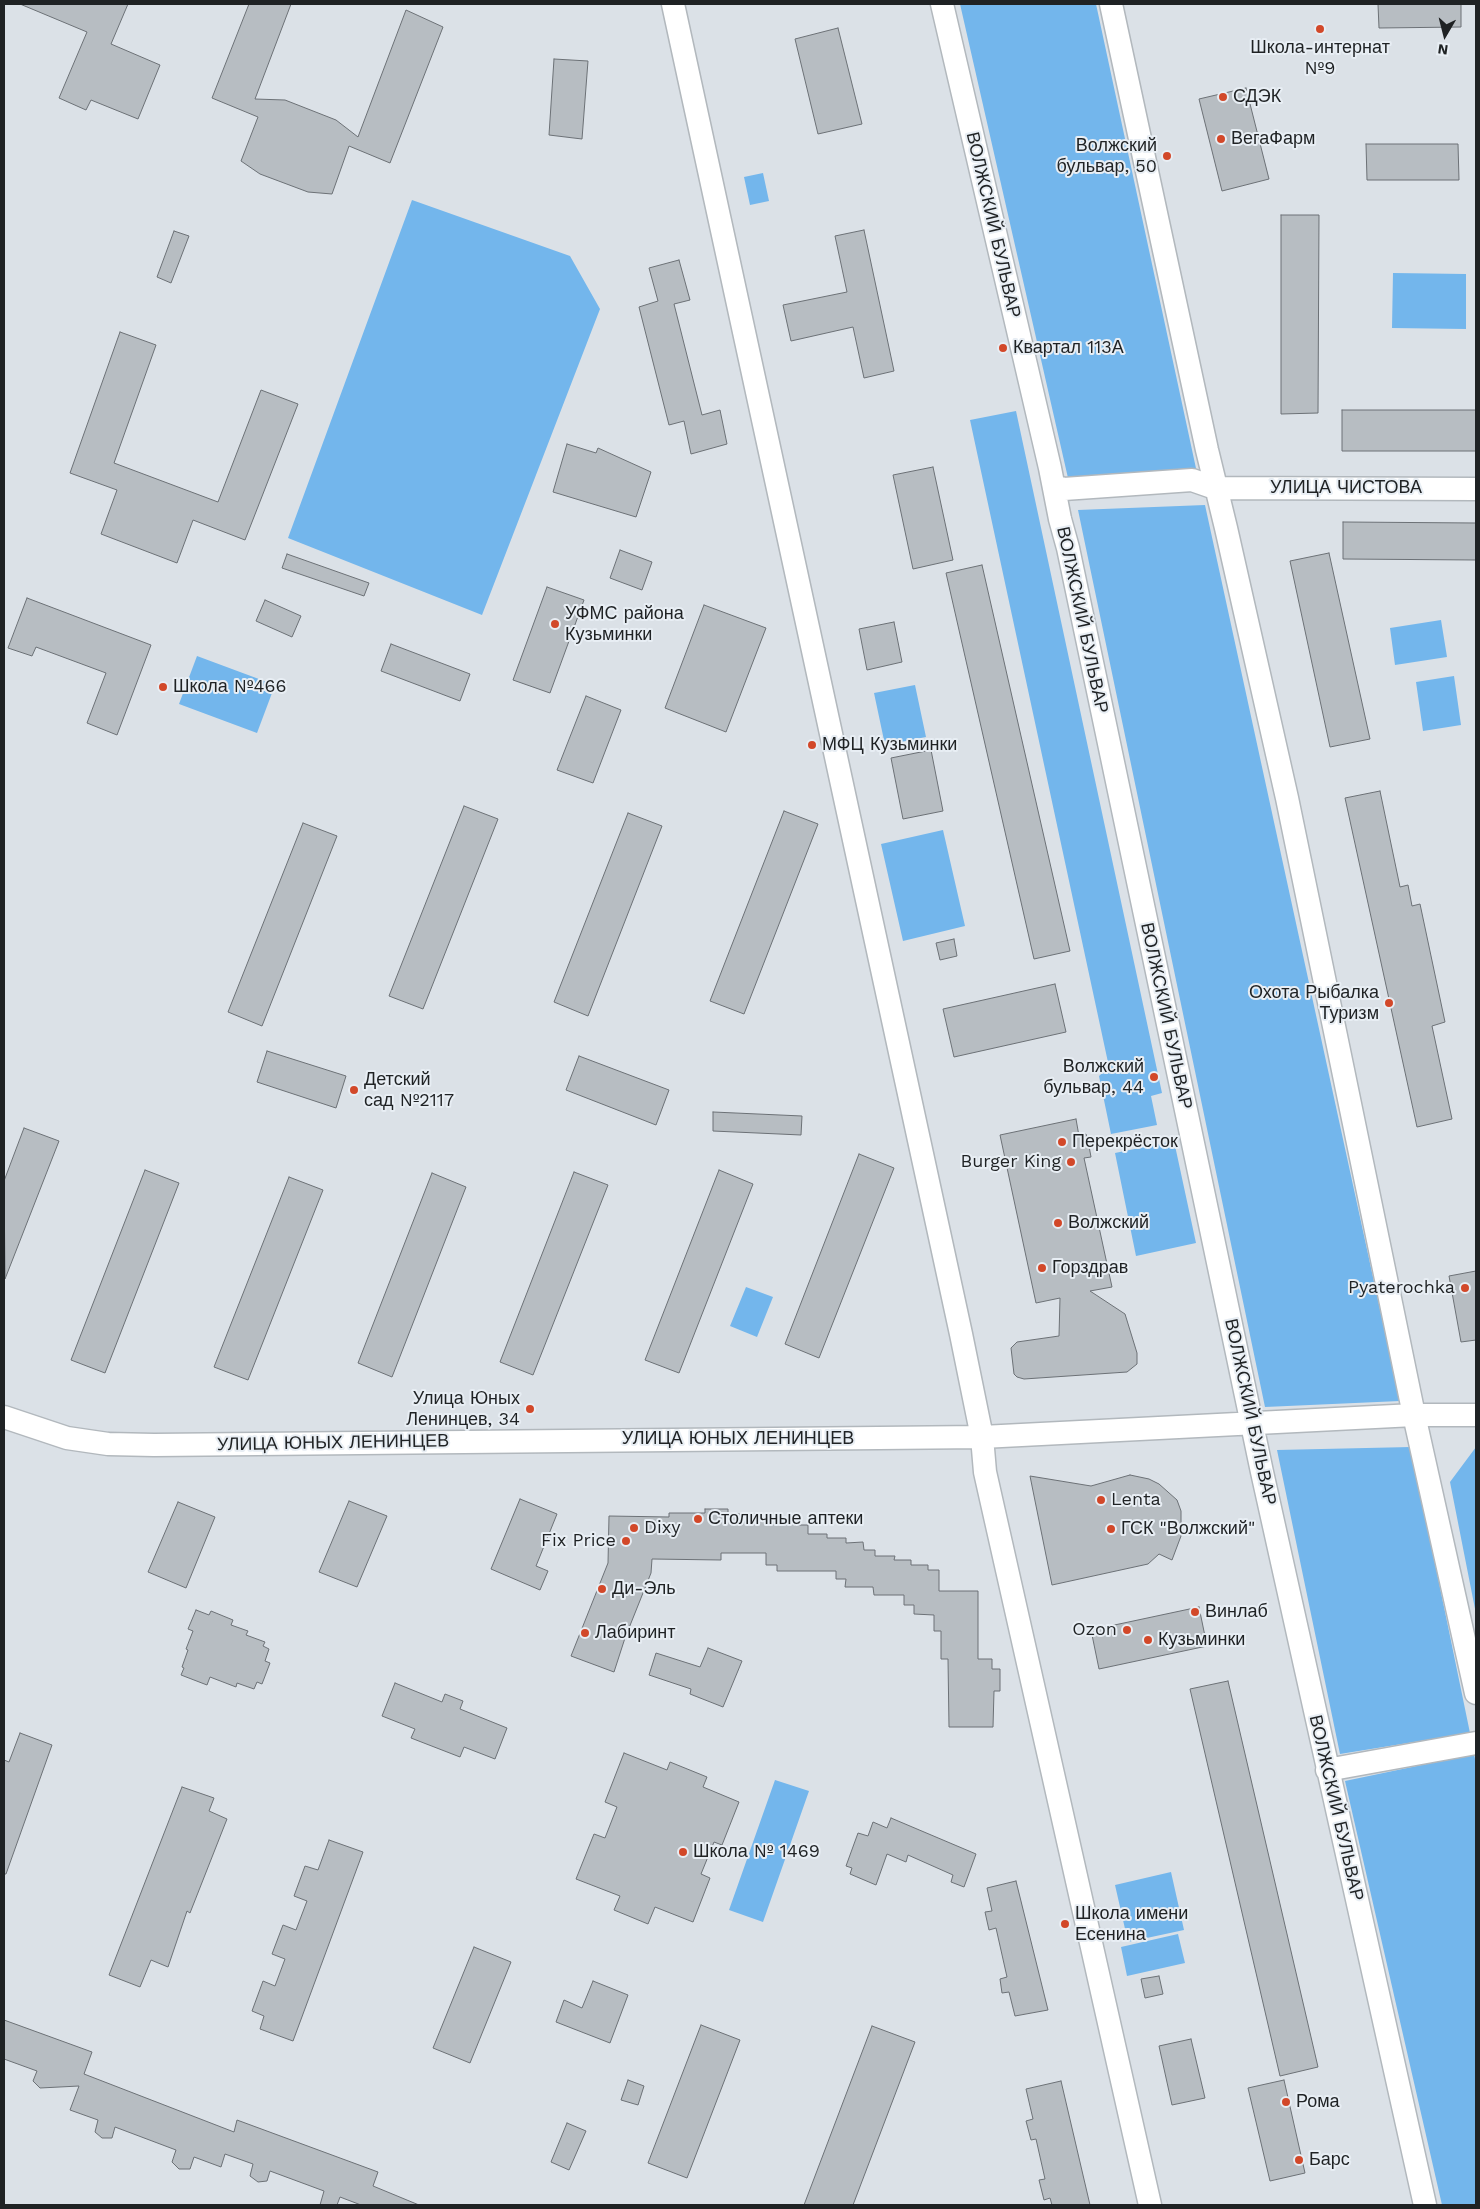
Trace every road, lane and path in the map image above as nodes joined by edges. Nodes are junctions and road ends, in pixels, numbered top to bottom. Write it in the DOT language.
graph roads {
  1 [pos="673,4"];
  2 [pos="942,4"];
  3 [pos="1111,4"];
  4 [pos="1054,486"];
  5 [pos="1476,489"];
  6 [pos="1217,496"];
  7 [pos="1060,519"];
  8 [pos="1414,1415"];
  9 [pos="1476,1415"];
  10 [pos="4,1417"];
  11 [pos="1253,1424"];
  12 [pos="982,1437"];
  13 [pos="1476,1693"];
  14 [pos="1476,1742"];
  15 [pos="1327,1770"];
  16 [pos="1150,2205"];
  17 [pos="1425,2205"];
  1 -- 12 [label="main road"];
  2 -- 4 [label="main road, ВОЛЖСКИЙ БУЛЬВАР"];
  3 -- 6 [label="main road"];
  4 -- 6 [label="main road"];
  4 -- 7 [label="main road, ВОЛЖСКИЙ БУЛЬВАР"];
  5 -- 6 [label="main road, УЛИЦА ЧИСТОВА"];
  6 -- 7 [label="main road"];
  6 -- 8 [label="main road"];
  7 -- 11 [label="main road, ВОЛЖСКИЙ БУЛЬВАР"];
  8 -- 9 [label="main road, УЛИЦА ЮНЫХ ЛЕНИНЦЕВ"];
  8 -- 11 [label="main road, УЛИЦА ЮНЫХ ЛЕНИНЦЕВ"];
  8 -- 13 [label="main road"];
  10 -- 12 [label="main road, УЛИЦА ЮНЫХ ЛЕНИНЦЕВ"];
  11 -- 12 [label="main road, УЛИЦА ЮНЫХ ЛЕНИНЦЕВ"];
  11 -- 15 [label="main road, ВОЛЖСКИЙ БУЛЬВАР"];
  12 -- 16 [label="main road"];
  14 -- 15 [label="main road"];
  15 -- 17 [label="main road, ВОЛЖСКИЙ БУЛЬВАР"];
}
